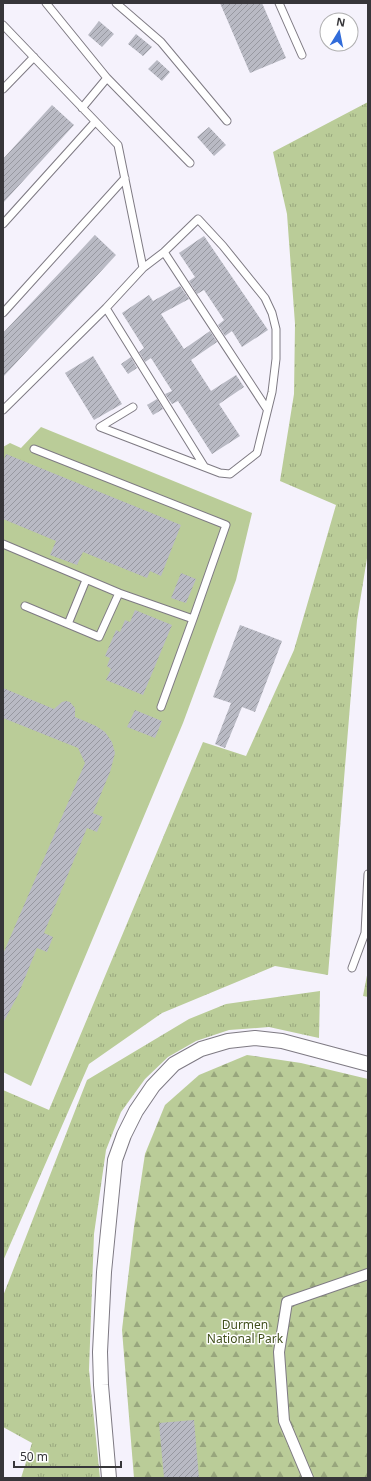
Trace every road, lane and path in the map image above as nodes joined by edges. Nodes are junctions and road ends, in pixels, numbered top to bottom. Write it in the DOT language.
graph roads {
  1 [pos="46,3"];
  2 [pos="116,3"];
  3 [pos="279,3"];
  4 [pos="3,25"];
  5 [pos="302,55"];
  6 [pos="34,57"];
  7 [pos="107,78"];
  8 [pos="3,89"];
  9 [pos="82,108"];
  10 [pos="227,121"];
  11 [pos="95,122"];
  12 [pos="190,163"];
  13 [pos="125,178"];
  14 [pos="3,224"];
  15 [pos="164,252"];
  16 [pos="143,268"];
  17 [pos="106,308"];
  18 [pos="3,313"];
  19 [pos="134,407"];
  20 [pos="267,409"];
  21 [pos="3,410"];
  22 [pos="34,449"];
  23 [pos="204,466"];
  24 [pos="3,544"];
  25 [pos="86,580"];
  26 [pos="119,593"];
  27 [pos="25,606"];
  28 [pos="193,619"];
  29 [pos="68,624"];
  30 [pos="161,707"];
  31 [pos="368,874"];
  32 [pos="366,932"];
  33 [pos="352,968"];
  34 [pos="368,1064"];
  35 [pos="368,1274"];
  36 [pos="109,1478"];
  37 [pos="308,1478"];
  1 -- 7 [label="lane"];
  2 -- 10 [label="lane"];
  3 -- 5 [label="lane"];
  4 -- 6 [label="lane"];
  6 -- 8 [label="lane"];
  6 -- 9 [label="lane"];
  7 -- 9 [label="lane"];
  7 -- 12 [label="lane"];
  9 -- 11 [label="lane"];
  11 -- 13 [label="lane"];
  11 -- 14 [label="lane"];
  13 -- 16 [label="lane"];
  13 -- 18 [label="lane"];
  15 -- 16 [label="lane"];
  15 -- 20 [label="lane"];
  15 -- 20 [label="lane"];
  16 -- 17 [label="lane"];
  17 -- 21 [label="lane"];
  17 -- 23 [label="lane"];
  19 -- 23 [label="lane"];
  20 -- 23 [label="lane"];
  22 -- 28 [label="lane"];
  24 -- 25 [label="lane"];
  25 -- 26 [label="lane"];
  25 -- 29 [label="lane"];
  26 -- 28 [label="lane"];
  26 -- 29 [label="lane"];
  27 -- 29 [label="lane"];
  28 -- 30 [label="lane"];
  31 -- 32 [label="lane"];
  32 -- 33 [label="lane"];
  34 -- 36 [label="street"];
  35 -- 37 [label="street"];
}
